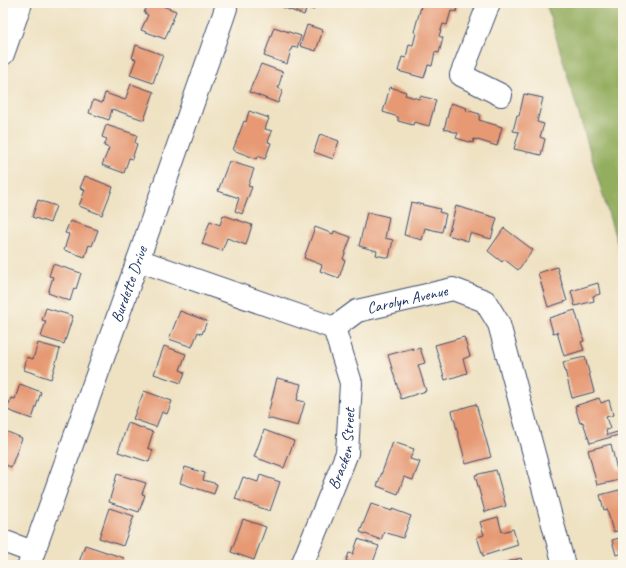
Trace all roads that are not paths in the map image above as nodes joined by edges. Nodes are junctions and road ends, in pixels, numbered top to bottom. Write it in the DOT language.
graph roads {
  1 [pos="21,3"];
  2 [pos="226,3"];
  3 [pos="489,3"];
  4 [pos="3,54"];
  5 [pos="501,95"];
  6 [pos="138,260"];
  7 [pos="334,328"];
  8 [pos="3,541"];
  9 [pos="31,559"];
  10 [pos="302,565"];
  11 [pos="564,565"];
  1 -- 4 [label="street"];
  2 -- 6 [label="street, Burdette Drive"];
  3 -- 5 [label="street"];
  6 -- 7 [label="street"];
  6 -- 9 [label="street, Burdette Drive"];
  7 -- 10 [label="street, Bracken Street"];
  7 -- 11 [label="street, Carolyn Avenue"];
  8 -- 9 [label="street"];
}
